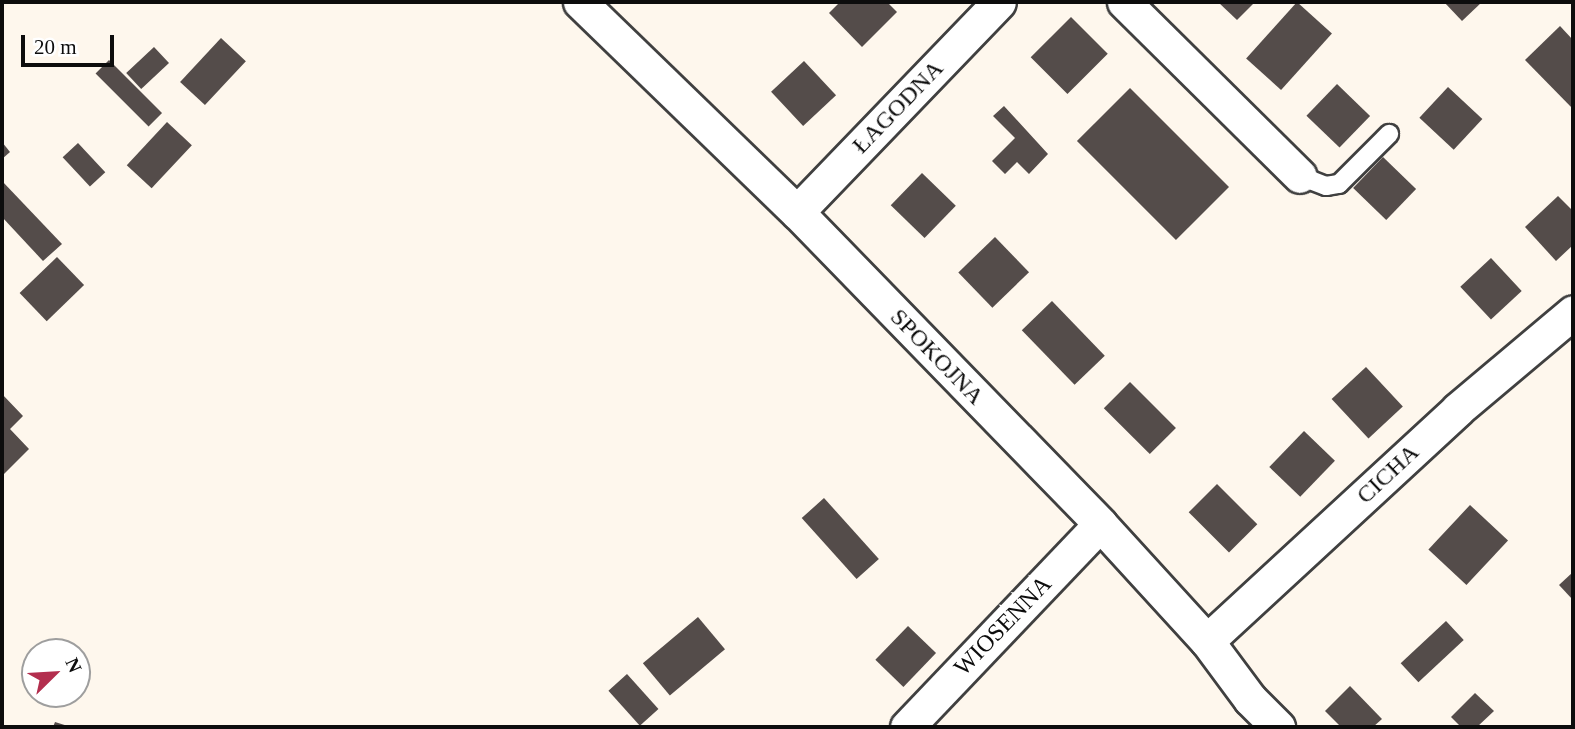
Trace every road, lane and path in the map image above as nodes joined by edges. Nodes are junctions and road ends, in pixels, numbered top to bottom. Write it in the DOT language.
graph roads {
  1 [pos="580,2"];
  2 [pos="999,2"];
  3 [pos="1124,2"];
  4 [pos="1389,134"];
  5 [pos="1300,176"];
  6 [pos="797,212"];
  7 [pos="1573,312"];
  8 [pos="1100,524"];
  9 [pos="1207,641"];
  10 [pos="907,727"];
  11 [pos="1278,727"];
  1 -- 6 [label="street, SPOKOJNA"];
  2 -- 6 [label="street, ŁAGODNA"];
  3 -- 5 [label="street"];
  4 -- 5 [label="lane"];
  6 -- 8 [label="street, SPOKOJNA"];
  7 -- 9 [label="street, CICHA"];
  8 -- 9 [label="street, SPOKOJNA"];
  8 -- 10 [label="street, WIOSENNA"];
  9 -- 11 [label="street, SPOKOJNA"];
}
